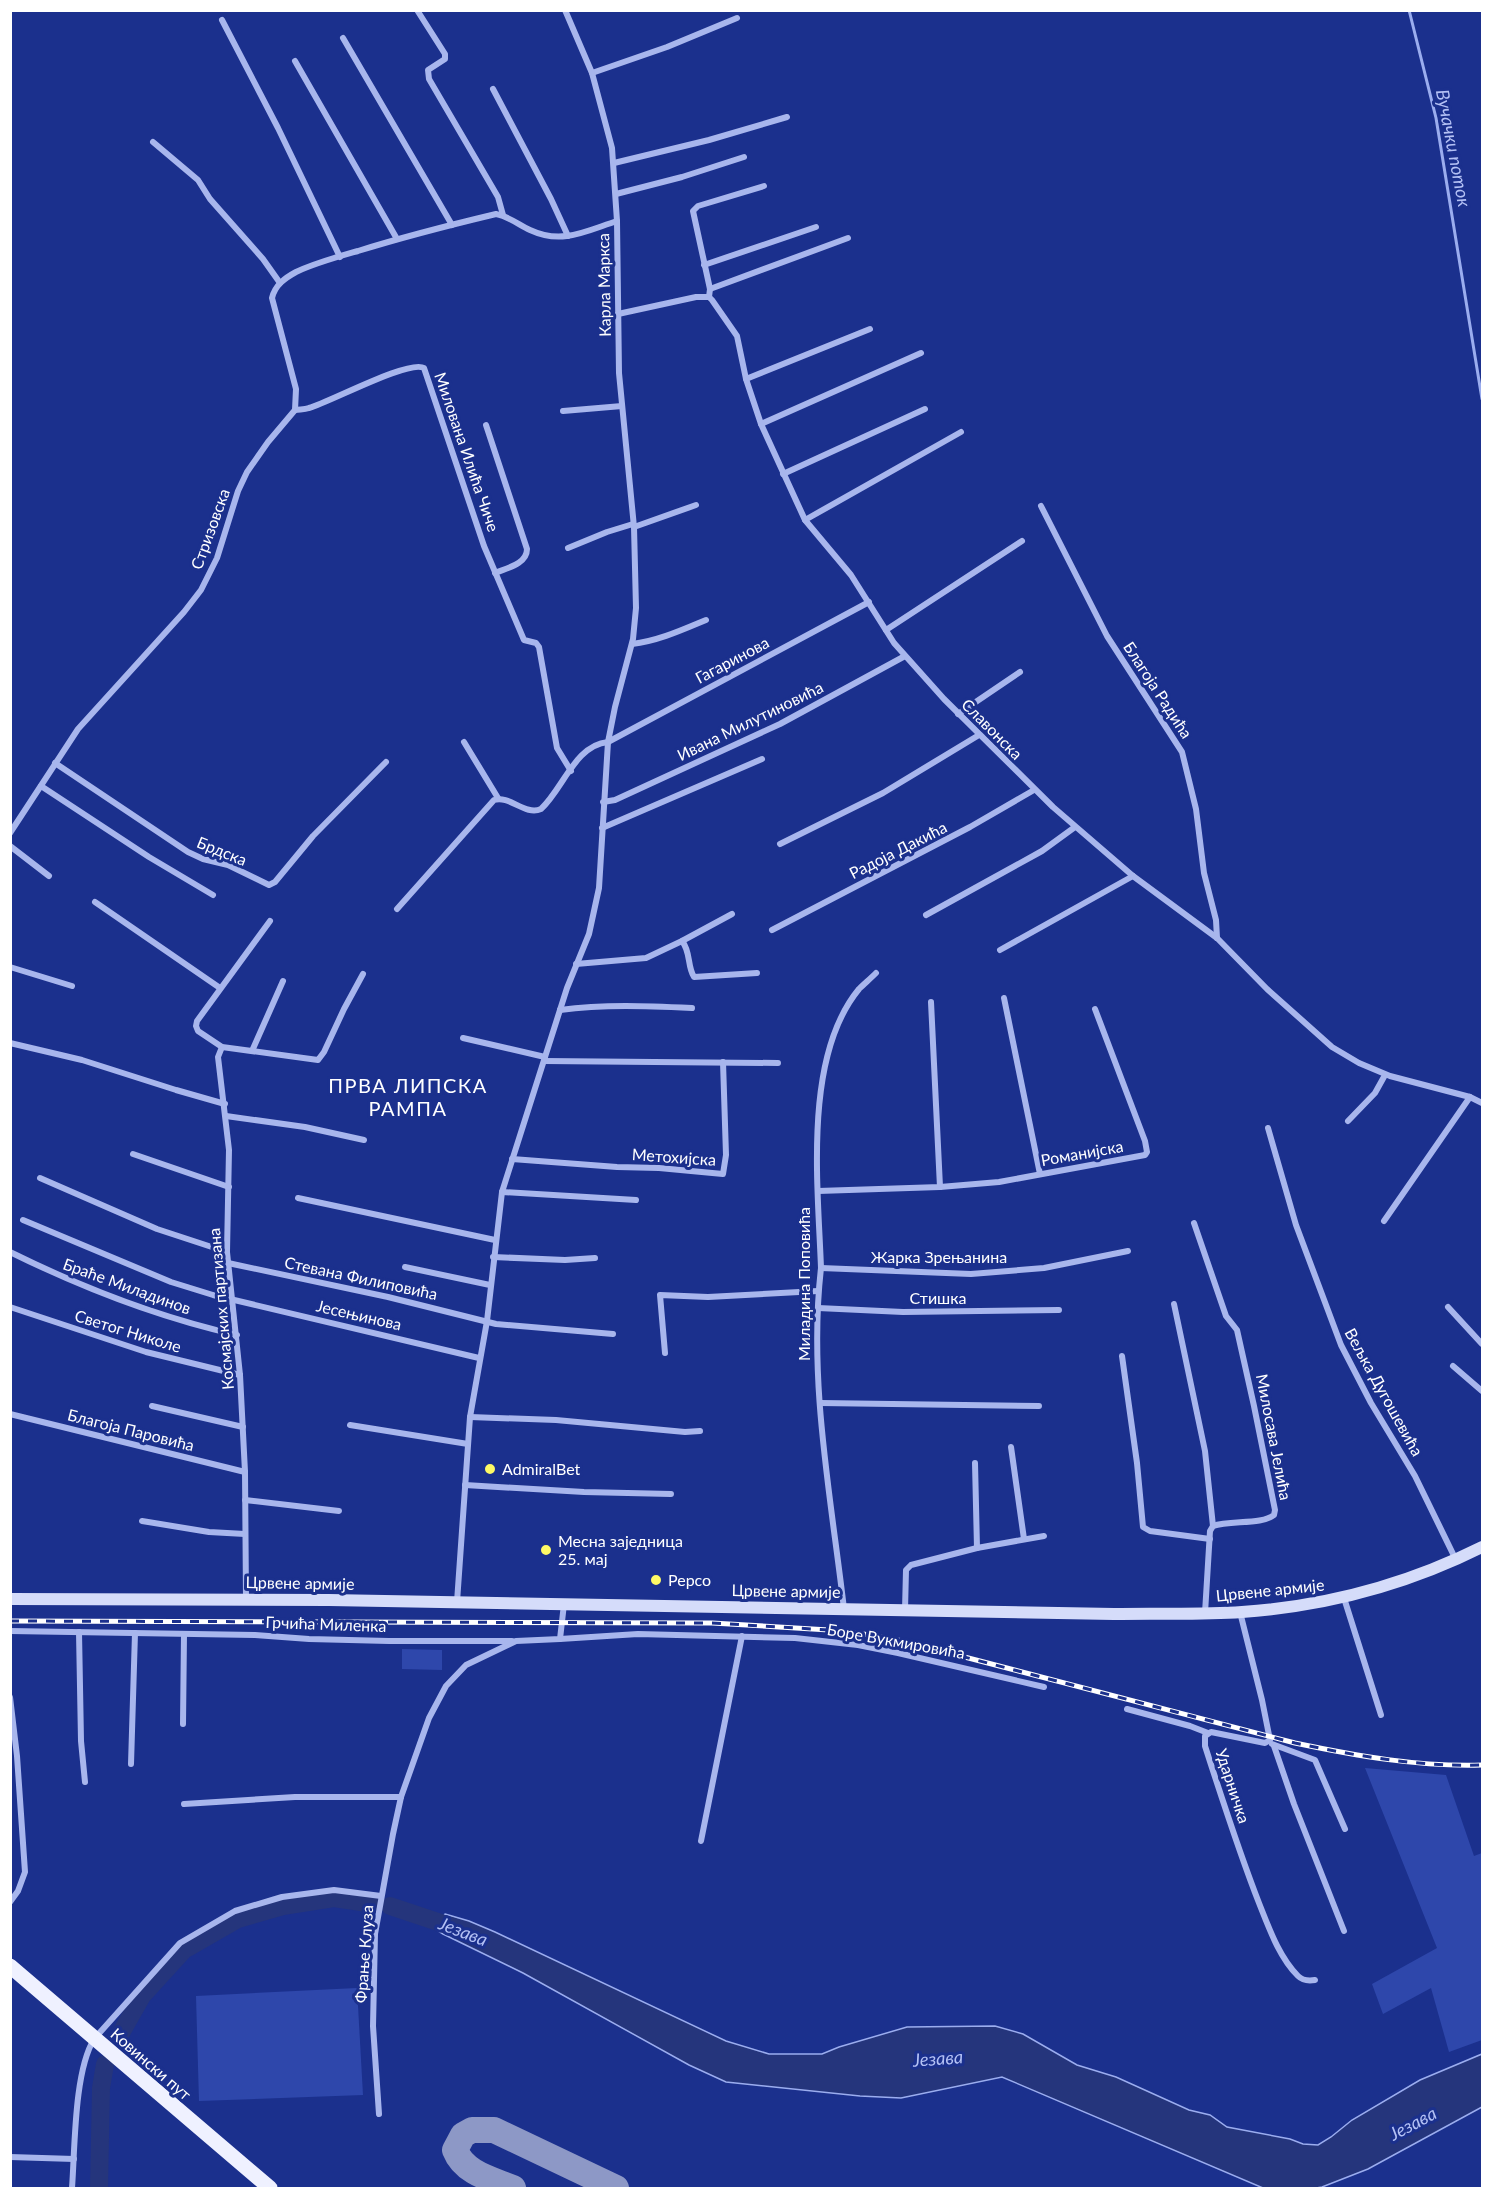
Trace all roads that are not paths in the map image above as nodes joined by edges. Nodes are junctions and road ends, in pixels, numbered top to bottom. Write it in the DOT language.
graph roads {
  1 [pos="417,10"];
  2 [pos="565,10"];
  3 [pos="737,18"];
  4 [pos="222,20"];
  5 [pos="343,38"];
  6 [pos="295,61"];
  7 [pos="592,73"];
  8 [pos="493,89"];
  9 [pos="787,117"];
  10 [pos="153,142"];
  11 [pos="744,157"];
  12 [pos="614,163"];
  13 [pos="764,186"];
  14 [pos="616,194"];
  15 [pos="503,215"];
  16 [pos="617,221"];
  17 [pos="452,225"];
  18 [pos="816,227"];
  19 [pos="568,236"];
  20 [pos="848,238"];
  21 [pos="397,239"];
  22 [pos="340,256"];
  23 [pos="704,265"];
  24 [pos="280,283"];
  25 [pos="710,289"];
  26 [pos="709,297"];
  27 [pos="618,314"];
  28 [pos="870,329"];
  29 [pos="921,353"];
  30 [pos="746,379"];
  31 [pos="622,406"];
  32 [pos="925,409"];
  33 [pos="295,410"];
  34 [pos="563,411"];
  35 [pos="761,424"];
  36 [pos="486,425"];
  37 [pos="961,432"];
  38 [pos="783,474"];
  39 [pos="696,505"];
  40 [pos="1041,506"];
  41 [pos="805,520"];
  42 [pos="634,525"];
  43 [pos="1022,541"];
  44 [pos="568,548"];
  45 [pos="495,573"];
  46 [pos="869,602"];
  47 [pos="706,620"];
  48 [pos="886,630"];
  49 [pos="632,644"];
  50 [pos="905,656"];
  51 [pos="1020,672"];
  52 [pos="958,714"];
  53 [pos="979,735"];
  54 [pos="464,742"];
  55 [pos="608,742"];
  56 [pos="762,759"];
  57 [pos="386,762"];
  58 [pos="55,763"];
  59 [pos="571,771"];
  60 [pos="41,786"];
  61 [pos="1034,790"];
  62 [pos="498,798"];
  63 [pos="603,802"];
  64 [pos="1075,827"];
  65 [pos="602,828"];
  66 [pos="10,833"];
  67 [pos="780,844"];
  68 [pos="10,846"];
  69 [pos="49,876"];
  70 [pos="1133,876"];
  71 [pos="213,895"];
  72 [pos="96,902"];
  73 [pos="397,909"];
  74 [pos="732,914"];
  75 [pos="926,915"];
  76 [pos="270,921"];
  77 [pos="772,930"];
  78 [pos="1217,938"];
  79 [pos="682,941"];
  80 [pos="1000,950"];
  81 [pos="576,964"];
  82 [pos="10,968"];
  83 [pos="876,973"];
  84 [pos="363,974"];
  85 [pos="757,974"];
  86 [pos="283,981"];
  87 [pos="72,986"];
  88 [pos="220,988"];
  89 [pos="1004,998"];
  90 [pos="931,1002"];
  91 [pos="692,1008"];
  92 [pos="1095,1009"];
  93 [pos="560,1010"];
  94 [pos="463,1038"];
  95 [pos="10,1043"];
  96 [pos="222,1047"];
  97 [pos="252,1051"];
  98 [pos="545,1059"];
  99 [pos="723,1062"];
  100 [pos="778,1063"];
  101 [pos="1385,1075"];
  102 [pos="1470,1097"];
  103 [pos="1482,1103"];
  104 [pos="225,1104"];
  105 [pos="226,1116"];
  106 [pos="1348,1120"];
  107 [pos="1268,1128"];
  108 [pos="364,1140"];
  109 [pos="133,1154"];
  110 [pos="512,1159"];
  111 [pos="1040,1174"];
  112 [pos="40,1178"];
  113 [pos="229,1187"];
  114 [pos="940,1187"];
  115 [pos="818,1191"];
  116 [pos="502,1192"];
  117 [pos="297,1198"];
  118 [pos="636,1200"];
  119 [pos="23,1220"];
  120 [pos="1384,1221"];
  121 [pos="1194,1223"];
  122 [pos="495,1240"];
  123 [pos="1128,1251"];
  124 [pos="10,1252"];
  125 [pos="227,1252"];
  126 [pos="493,1257"];
  127 [pos="595,1258"];
  128 [pos="228,1263"];
  129 [pos="405,1267"];
  130 [pos="821,1268"];
  131 [pos="490,1286"];
  132 [pos="818,1291"];
  133 [pos="232,1300"];
  134 [pos="1174,1304"];
  135 [pos="1448,1306"];
  136 [pos="10,1307"];
  137 [pos="818,1308"];
  138 [pos="1059,1310"];
  139 [pos="487,1321"];
  140 [pos="613,1334"];
  141 [pos="237,1335"];
  142 [pos="1482,1344"];
  143 [pos="665,1353"];
  144 [pos="1122,1356"];
  145 [pos="479,1358"];
  146 [pos="1453,1366"];
  147 [pos="240,1375"];
  148 [pos="1482,1391"];
  149 [pos="820,1403"];
  150 [pos="152,1406"];
  151 [pos="1039,1406"];
  152 [pos="10,1414"];
  153 [pos="470,1417"];
  154 [pos="350,1425"];
  155 [pos="243,1427"];
  156 [pos="700,1431"];
  157 [pos="468,1444"];
  158 [pos="1011,1447"];
  159 [pos="975,1463"];
  160 [pos="245,1472"];
  161 [pos="465,1485"];
  162 [pos="671,1494"];
  163 [pos="245,1500"];
  164 [pos="339,1511"];
  165 [pos="142,1521"];
  166 [pos="1213,1526"];
  167 [pos="245,1534"];
  168 [pos="1044,1536"];
  169 [pos="1024,1539"];
  170 [pos="1210,1539"];
  171 [pos="1482,1547"];
  172 [pos="977,1548"];
  173 [pos="1456,1560"];
  174 [pos="1344,1598"];
  175 [pos="10,1599"];
  176 [pos="246,1599"];
  177 [pos="457,1603"];
  178 [pos="564,1604"];
  179 [pos="843,1609"];
  180 [pos="905,1610"];
  181 [pos="1240,1612"];
  182 [pos="1205,1613"];
  183 [pos="10,1631"];
  184 [pos="79,1632"];
  185 [pos="135,1633"];
  186 [pos="184,1634"];
  187 [pos="742,1636"];
  188 [pos="560,1639"];
  189 [pos="516,1641"];
  190 [pos="1044,1687"];
  191 [pos="10,1697"];
  192 [pos="11,1709"];
  193 [pos="1127,1709"];
  194 [pos="1381,1714"];
  195 [pos="183,1724"];
  196 [pos="1208,1733"];
  197 [pos="1271,1744"];
  198 [pos="131,1764"];
  199 [pos="86,1782"];
  200 [pos="401,1797"];
  201 [pos="184,1804"];
  202 [pos="1345,1829"];
  203 [pos="700,1841"];
  204 [pos="381,1896"];
  205 [pos="10,1902"];
  206 [pos="1344,1931"];
  207 [pos="10,1966"];
  208 [pos="1315,1980"];
  209 [pos="94,2039"];
  210 [pos="379,2114"];
  211 [pos="10,2157"];
  212 [pos="74,2159"];
  213 [pos="72,2188"];
  214 [pos="270,2188"];
  1 -- 15 [label="street"];
  2 -- 7 [label="street, Карла Маркса"];
  3 -- 7 [label="street"];
  4 -- 22 [label="street"];
  5 -- 17 [label="street"];
  6 -- 21 [label="street"];
  7 -- 12 [label="street, Карла Маркса"];
  8 -- 19 [label="street"];
  9 -- 12 [label="street"];
  10 -- 24 [label="street"];
  11 -- 14 [label="street"];
  12 -- 14 [label="street, Карла Маркса"];
  13 -- 23 [label="street"];
  14 -- 16 [label="street, Карла Маркса"];
  15 -- 17 [label="street"];
  15 -- 19 [label="street"];
  16 -- 19 [label="street"];
  16 -- 27 [label="street, Карла Маркса"];
  17 -- 21 [label="street"];
  18 -- 23 [label="street"];
  20 -- 25 [label="street"];
  21 -- 22 [label="street"];
  22 -- 24 [label="street"];
  23 -- 25 [label="street"];
  24 -- 33 [label="street"];
  25 -- 26 [label="street"];
  26 -- 27 [label="street"];
  26 -- 30 [label="street, Славонска"];
  27 -- 31 [label="street, Карла Маркса"];
  28 -- 30 [label="street"];
  29 -- 35 [label="street"];
  30 -- 35 [label="street, Славонска"];
  31 -- 34 [label="street"];
  31 -- 42 [label="street, Карла Маркса"];
  32 -- 38 [label="street"];
  33 -- 45 [label="street, Милована Илића Чиче"];
  33 -- 58 [label="street, Стризовска"];
  35 -- 38 [label="street, Славонска"];
  36 -- 45 [label="street, Милована Илића Чиче"];
  37 -- 41 [label="street"];
  38 -- 41 [label="street, Славонска"];
  39 -- 42 [label="street"];
  40 -- 78 [label="street, Благоја Радића"];
  41 -- 46 [label="street, Славонска"];
  42 -- 44 [label="street"];
  42 -- 49 [label="street, Карла Маркса"];
  43 -- 48 [label="street"];
  45 -- 59 [label="street, Милована Илића Чиче"];
  46 -- 48 [label="street, Славонска"];
  46 -- 55 [label="street, Гагаринова"];
  47 -- 49 [label="street"];
  48 -- 50 [label="street, Славонска"];
  49 -- 55 [label="street, Карла Маркса"];
  50 -- 52 [label="street, Славонска"];
  50 -- 63 [label="street, Ивана Милутиновића"];
  51 -- 52 [label="street"];
  52 -- 53 [label="street, Славонска"];
  53 -- 61 [label="street, Славонска"];
  53 -- 67 [label="street"];
  54 -- 62 [label="street"];
  55 -- 59 [label="street"];
  55 -- 63 [label="street, Карла Маркса"];
  56 -- 65 [label="street"];
  57 -- 58 [label="street, Брдска"];
  58 -- 60 [label="street, Стризовска"];
  59 -- 62 [label="street"];
  60 -- 66 [label="street, Стризовска"];
  60 -- 71 [label="street"];
  61 -- 64 [label="street, Славонска"];
  61 -- 77 [label="street, Радоја Дакића"];
  62 -- 73 [label="street"];
  63 -- 65 [label="street, Карла Маркса"];
  64 -- 70 [label="street, Славонска"];
  64 -- 75 [label="street"];
  65 -- 81 [label="street, Карла Маркса"];
  68 -- 69 [label="street"];
  70 -- 78 [label="street, Славонска"];
  70 -- 80 [label="street"];
  72 -- 88 [label="street"];
  74 -- 79 [label="street"];
  76 -- 88 [label="street"];
  78 -- 101 [label="street, Славонска"];
  79 -- 81 [label="street"];
  79 -- 85 [label="street"];
  81 -- 93 [label="street, Карла Маркса"];
  82 -- 87 [label="street"];
  83 -- 115 [label="street, Миладина Поповића"];
  84 -- 97 [label="street"];
  86 -- 97 [label="street"];
  88 -- 96 [label="street"];
  89 -- 111 [label="street"];
  90 -- 114 [label="street"];
  91 -- 93 [label="street"];
  92 -- 111 [label="street, Романијска"];
  93 -- 98 [label="street, Карла Маркса"];
  94 -- 98 [label="street"];
  95 -- 104 [label="street"];
  96 -- 97 [label="street"];
  96 -- 104 [label="street, Космајских партизана"];
  98 -- 99 [label="street"];
  98 -- 110 [label="street, Карла Маркса"];
  99 -- 100 [label="street"];
  99 -- 110 [label="street, Метохијска"];
  101 -- 102 [label="street, Славонска"];
  101 -- 106 [label="street"];
  102 -- 103 [label="street, Славонска"];
  102 -- 120 [label="street"];
  104 -- 105 [label="street, Космајских партизана"];
  105 -- 108 [label="street"];
  105 -- 113 [label="street, Космајских партизана"];
  107 -- 173 [label="street, Вељка Дугошевића"];
  109 -- 113 [label="street"];
  110 -- 116 [label="street, Карла Маркса"];
  111 -- 114 [label="street, Романијска"];
  112 -- 125 [label="street"];
  113 -- 125 [label="street, Космајских партизана"];
  114 -- 115 [label="street, Романијска"];
  115 -- 130 [label="street, Миладина Поповића"];
  116 -- 118 [label="street"];
  116 -- 122 [label="street, Карла Маркса"];
  117 -- 122 [label="street"];
  119 -- 133 [label="street, Јесењинова"];
  121 -- 166 [label="street, Милосава Јелића"];
  122 -- 126 [label="street, Карла Маркса"];
  123 -- 130 [label="street, Жарка Зрењанина"];
  124 -- 141 [label="street, Браће Миладинов"];
  125 -- 128 [label="street, Космајских партизана"];
  126 -- 127 [label="street"];
  126 -- 131 [label="street, Карла Маркса"];
  128 -- 133 [label="street, Космајских партизана"];
  128 -- 139 [label="street, Стевана Филиповића"];
  129 -- 131 [label="street"];
  130 -- 132 [label="street, Миладина Поповића"];
  131 -- 139 [label="street, Карла Маркса"];
  132 -- 137 [label="street, Миладина Поповића"];
  132 -- 143 [label="street"];
  133 -- 141 [label="street, Космајских партизана"];
  133 -- 145 [label="street, Јесењинова"];
  134 -- 166 [label="street"];
  135 -- 142 [label="street"];
  136 -- 147 [label="street, Светог Николе"];
  137 -- 138 [label="street, Стишка"];
  137 -- 149 [label="street, Миладина Поповића"];
  139 -- 140 [label="street, Стевана Филиповића"];
  139 -- 145 [label="street, Карла Маркса"];
  141 -- 147 [label="street, Космајских партизана"];
  144 -- 170 [label="street"];
  145 -- 153 [label="street, Карла Маркса"];
  146 -- 148 [label="street"];
  147 -- 155 [label="street, Космајских партизана"];
  149 -- 151 [label="street"];
  149 -- 179 [label="street, Миладина Поповића"];
  150 -- 155 [label="street"];
  152 -- 160 [label="street, Благоја Паровића"];
  153 -- 156 [label="street"];
  153 -- 157 [label="street, Карла Маркса"];
  154 -- 157 [label="street"];
  155 -- 160 [label="street, Космајских партизана"];
  157 -- 161 [label="street, Карла Маркса"];
  158 -- 169 [label="street"];
  159 -- 172 [label="street"];
  160 -- 163 [label="street, Космајских партизана"];
  161 -- 162 [label="street"];
  161 -- 177 [label="street, Карла Маркса"];
  163 -- 164 [label="street"];
  163 -- 167 [label="street, Космајских партизана"];
  165 -- 167 [label="street"];
  166 -- 170 [label="street"];
  167 -- 176 [label="street, Космајских партизана"];
  168 -- 169 [label="street"];
  169 -- 172 [label="street"];
  170 -- 182 [label="street"];
  171 -- 173 [label="main road, Црвене армије"];
  172 -- 180 [label="street"];
  173 -- 174 [label="main road, Црвене армије"];
  174 -- 181 [label="main road, Црвене армије"];
  174 -- 194 [label="street, Црвене армије"];
  175 -- 176 [label="main road, Црвене армије"];
  176 -- 177 [label="main road, Црвене армије"];
  177 -- 178 [label="main road, Црвене армије"];
  178 -- 179 [label="main road, Црвене армије"];
  178 -- 188 [label="street"];
  179 -- 180 [label="main road, Црвене армије"];
  180 -- 182 [label="main road, Црвене армије"];
  181 -- 182 [label="main road, Црвене армије"];
  181 -- 197 [label="street"];
  183 -- 184 [label="street, Грчића Миленка"];
  184 -- 185 [label="street, Грчића Миленка"];
  184 -- 199 [label="street"];
  185 -- 186 [label="street, Грчића Миленка"];
  185 -- 198 [label="street"];
  186 -- 189 [label="street, Грчића Миленка"];
  186 -- 195 [label="street"];
  187 -- 188 [label="street, Боре Вукмировића"];
  187 -- 190 [label="street, Боре Вукмировића"];
  187 -- 203 [label="street"];
  188 -- 189 [label="street, Фрање Клуза"];
  189 -- 200 [label="street, Фрање Клуза"];
  191 -- 192 [label="street"];
  192 -- 205 [label="street"];
  193 -- 196 [label="street"];
  196 -- 197 [label="street, Ударничка"];
  196 -- 208 [label="street, Ударничка"];
  197 -- 202 [label="street"];
  197 -- 206 [label="street"];
  200 -- 201 [label="street"];
  200 -- 204 [label="street, Фрање Клуза"];
  204 -- 209 [label="street"];
  204 -- 210 [label="street, Фрање Клуза"];
  207 -- 209 [label="main road, Ковински пут"];
  209 -- 212 [label="street"];
  209 -- 214 [label="main road, Ковински пут"];
  211 -- 212 [label="street"];
  212 -- 213 [label="street"];
}
